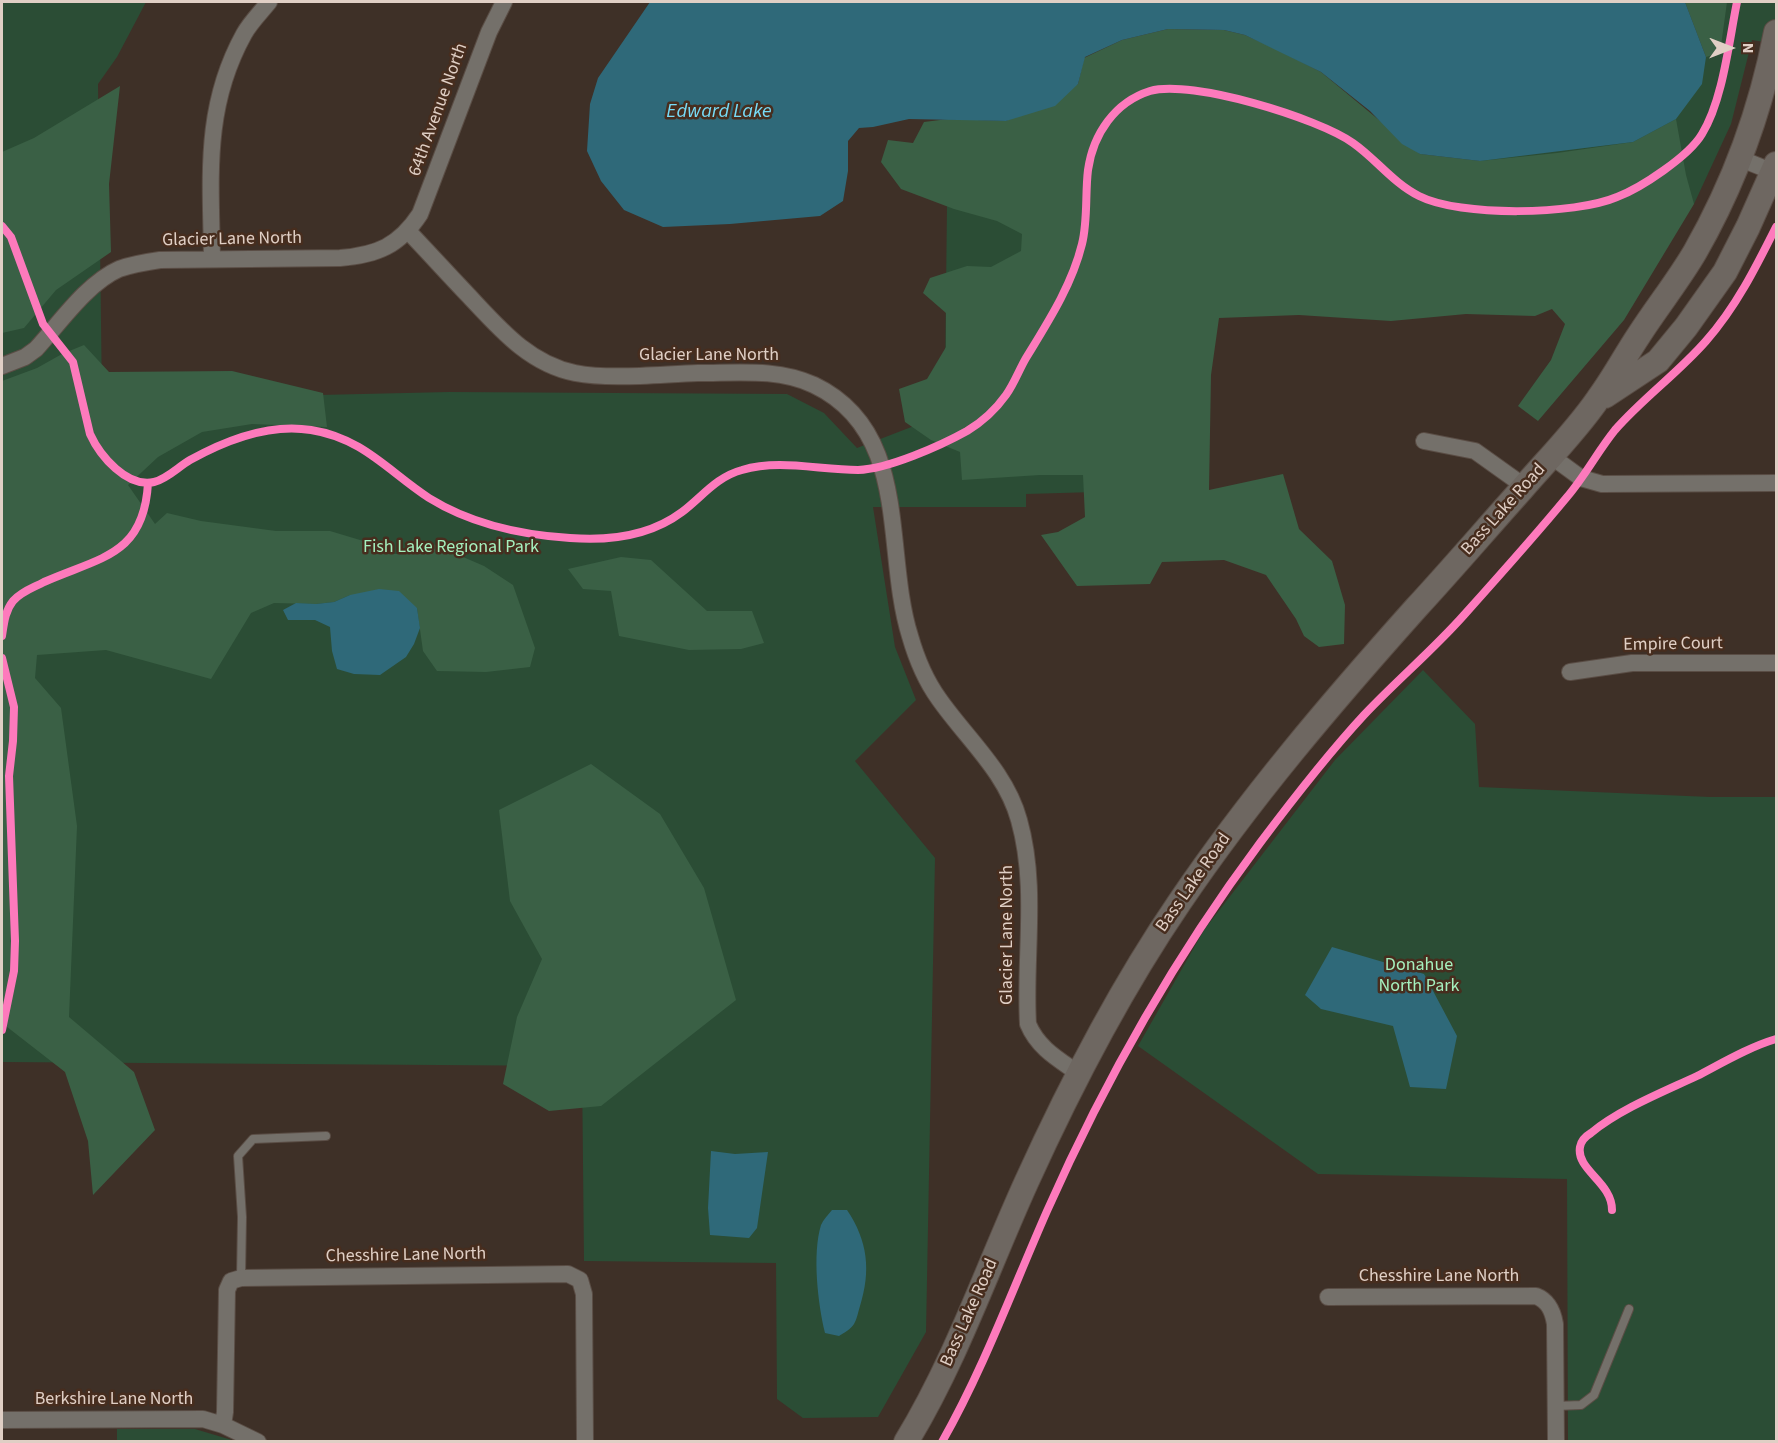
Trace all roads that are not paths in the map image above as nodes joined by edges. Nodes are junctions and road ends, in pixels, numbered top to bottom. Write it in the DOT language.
graph roads {
  1 [pos="269,2"];
  2 [pos="504,2"];
  3 [pos="1776,32"];
  4 [pos="1742,159"];
  5 [pos="1776,169"];
  6 [pos="408,231"];
  7 [pos="212,259"];
  8 [pos="2,366"];
  9 [pos="1598,400"];
  10 [pos="1425,441"];
  11 [pos="1551,456"];
  12 [pos="1776,483"];
  13 [pos="1524,486"];
  14 [pos="1776,663"];
  15 [pos="1570,672"];
  16 [pos="1078,1073"];
  17 [pos="326,1136"];
  18 [pos="236,1279"];
  19 [pos="1328,1297"];
  20 [pos="1629,1309"];
  21 [pos="1556,1406"];
  22 [pos="2,1420"];
  23 [pos="223,1425"];
  24 [pos="258,1442"];
  25 [pos="585,1442"];
  26 [pos="906,1442"];
  27 [pos="1556,1442"];
  1 -- 7 [label="street"];
  2 -- 6 [label="street, 64th Avenue North"];
  3 -- 4 [label="main road, Bass Lake Road"];
  4 -- 5 [label="street"];
  4 -- 9 [label="main road, Bass Lake Road"];
  5 -- 9 [label="main road, Bass Lake Road"];
  6 -- 7 [label="street, Glacier Lane North"];
  6 -- 16 [label="street, Glacier Lane North"];
  7 -- 8 [label="street, Glacier Lane North"];
  9 -- 11 [label="main road, Bass Lake Road"];
  10 -- 13 [label="street"];
  11 -- 12 [label="street"];
  11 -- 13 [label="main road, Bass Lake Road"];
  13 -- 16 [label="main road, Bass Lake Road"];
  14 -- 15 [label="street, Empire Court"];
  16 -- 26 [label="main road, Bass Lake Road"];
  17 -- 18 [label="lane"];
  18 -- 23 [label="street"];
  18 -- 25 [label="street, Chesshire Lane North"];
  19 -- 21 [label="street, Chesshire Lane North"];
  20 -- 21 [label="lane"];
  21 -- 27 [label="street"];
  22 -- 23 [label="street, Berkshire Lane North"];
  23 -- 24 [label="street, Berkshire Lane North"];
}
